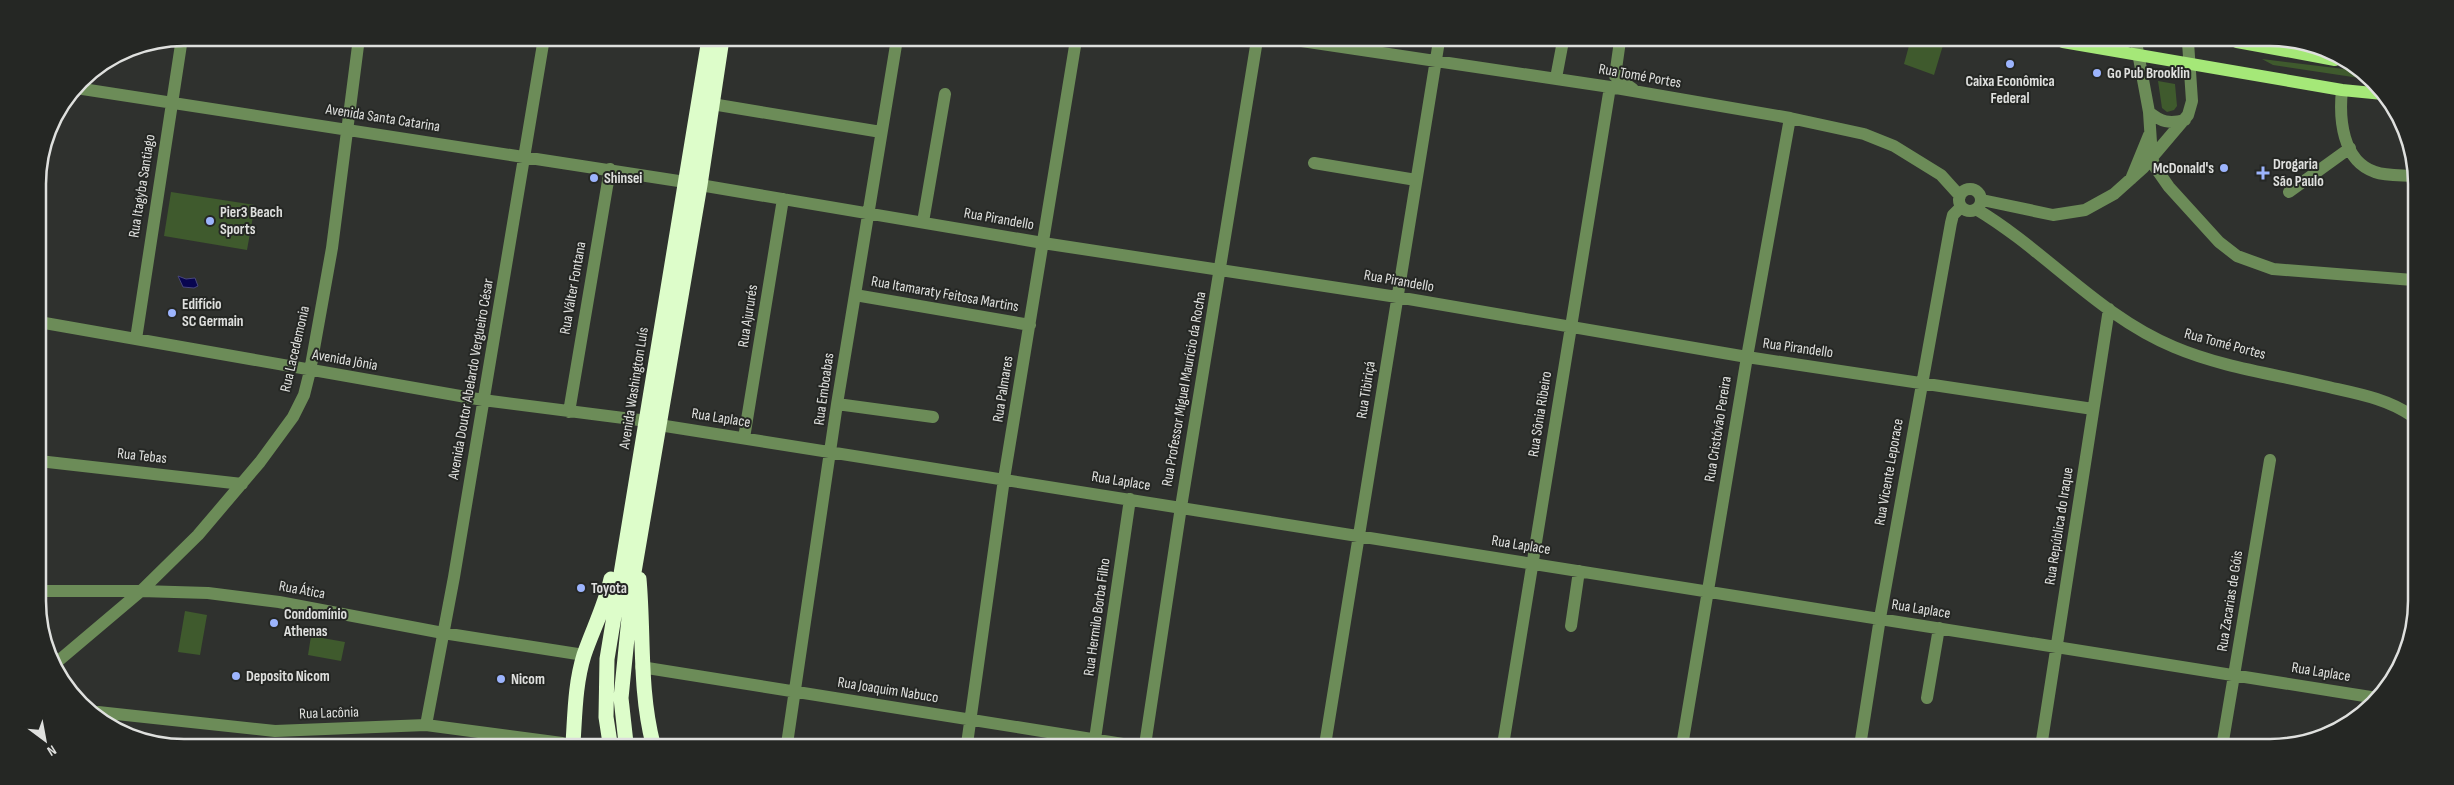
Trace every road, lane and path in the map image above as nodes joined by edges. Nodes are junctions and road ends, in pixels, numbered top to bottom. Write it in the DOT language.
graph roads {
  1 [pos="181,46"];
  2 [pos="358,46"];
  3 [pos="543,46"];
  4 [pos="708,46"];
  5 [pos="721,46"];
  6 [pos="895,46"];
  7 [pos="1075,46"];
  8 [pos="1256,46"];
  9 [pos="1335,46"];
  10 [pos="1438,46"];
  11 [pos="1562,46"];
  12 [pos="1619,46"];
  13 [pos="2082,46"];
  14 [pos="2137,46"];
  15 [pos="2188,46"];
  16 [pos="2259,46"];
  17 [pos="2138,57"];
  18 [pos="2324,58"];
  19 [pos="1435,61"];
  20 [pos="2189,64"];
  21 [pos="1556,78"];
  22 [pos="1610,87"];
  23 [pos="85,89"];
  24 [pos="2342,90"];
  25 [pos="1640,93"];
  26 [pos="2373,93"];
  27 [pos="945,94"];
  28 [pos="172,103"];
  29 [pos="712,104"];
  30 [pos="2149,112"];
  31 [pos="1790,118"];
  32 [pos="2185,120"];
  33 [pos="348,129"];
  34 [pos="881,132"];
  35 [pos="2149,135"];
  36 [pos="2350,148"];
  37 [pos="526,157"];
  38 [pos="2152,158"];
  39 [pos="1314,163"];
  40 [pos="610,169"];
  41 [pos="2407,175"];
  42 [pos="2131,178"];
  43 [pos="1416,180"];
  44 [pos="692,184"];
  45 [pos="2289,192"];
  46 [pos="783,199"];
  47 [pos="1961,201"];
  48 [pos="2007,204"];
  49 [pos="1979,205"];
  50 [pos="869,214"];
  51 [pos="923,222"];
  52 [pos="1999,223"];
  53 [pos="1043,243"];
  54 [pos="1221,268"];
  55 [pos="2408,280"];
  56 [pos="855,295"];
  57 [pos="1397,297"];
  58 [pos="2109,310"];
  59 [pos="47,323"];
  60 [pos="1030,325"];
  61 [pos="1571,328"];
  62 [pos="136,339"];
  63 [pos="1746,357"];
  64 [pos="310,371"];
  65 [pos="1921,382"];
  66 [pos="483,400"];
  67 [pos="837,404"];
  68 [pos="2093,409"];
  69 [pos="569,412"];
  70 [pos="2408,414"];
  71 [pos="933,417"];
  72 [pos="653,423"];
  73 [pos="744,438"];
  74 [pos="831,452"];
  75 [pos="2270,460"];
  76 [pos="46,462"];
  77 [pos="1004,479"];
  78 [pos="242,484"];
  79 [pos="1130,499"];
  80 [pos="1181,508"];
  81 [pos="1359,536"];
  82 [pos="630,556"];
  83 [pos="1532,563"];
  84 [pos="1579,571"];
  85 [pos="46,591"];
  86 [pos="141,591"];
  87 [pos="1708,591"];
  88 [pos="1880,618"];
  89 [pos="1571,626"];
  90 [pos="1939,628"];
  91 [pos="443,633"];
  92 [pos="2057,647"];
  93 [pos="584,655"];
  94 [pos="60,659"];
  95 [pos="641,666"];
  96 [pos="2234,675"];
  97 [pos="796,692"];
  98 [pos="2368,697"];
  99 [pos="1927,698"];
  100 [pos="104,713"];
  101 [pos="971,720"];
  102 [pos="426,725"];
  103 [pos="1326,738"];
  104 [pos="1504,738"];
  105 [pos="1683,738"];
  106 [pos="1861,738"];
  107 [pos="2042,738"];
  108 [pos="2223,738"];
  109 [pos="531,739"];
  110 [pos="573,739"];
  111 [pos="609,739"];
  112 [pos="625,739"];
  113 [pos="652,739"];
  114 [pos="788,739"];
  115 [pos="968,739"];
  116 [pos="1092,739"];
  117 [pos="1095,739"];
  118 [pos="1146,739"];
  1 -- 28 [label="street, Rua Itagyba Santiago"];
  2 -- 33 [label="street, Rua Lacedemonia"];
  3 -- 37 [label="street, Avenida Doutor Abelardo Vergueiro César"];
  4 -- 44 [label="highway, Avenida Washington Luís"];
  5 -- 29 [label="highway, Avenida Washington Luís"];
  6 -- 34 [label="street, Rua Emboabas"];
  7 -- 53 [label="street, Rua Palmares"];
  8 -- 54 [label="street, Rua Professor Miguel Maurício da Rocha"];
  9 -- 19 [label="street, Rua Tomé Portes"];
  10 -- 19 [label="street, Rua Tibiriçá"];
  11 -- 21 [label="street"];
  12 -- 25 [label="street"];
  13 -- 17 [label="main road"];
  14 -- 17 [label="street"];
  15 -- 20 [label="street"];
  16 -- 18 [label="main road"];
  17 -- 20 [label="main road"];
  17 -- 30 [label="street"];
  19 -- 21 [label="street, Rua Tomé Portes"];
  19 -- 43 [label="street, Rua Tibiriçá"];
  20 -- 24 [label="main road"];
  20 -- 32 [label="street"];
  21 -- 22 [label="street, Rua Tomé Portes"];
  22 -- 25 [label="street, Rua Tomé Portes"];
  22 -- 61 [label="street, Rua Sônia Ribeiro"];
  23 -- 28 [label="street, Avenida Santa Catarina"];
  24 -- 26 [label="main road"];
  24 -- 36 [label="street"];
  25 -- 31 [label="street, Rua Tomé Portes"];
  27 -- 51 [label="street"];
  28 -- 33 [label="street, Avenida Santa Catarina"];
  28 -- 62 [label="street, Rua Itagyba Santiago"];
  29 -- 34 [label="street"];
  29 -- 44 [label="highway, Avenida Washington Luís"];
  30 -- 32 [label="street"];
  30 -- 35 [label="street"];
  31 -- 47 [label="street, Rua Tomé Portes"];
  31 -- 63 [label="street, Rua Cristóvão Pereira"];
  32 -- 38 [label="street"];
  33 -- 37 [label="street, Avenida Santa Catarina"];
  33 -- 64 [label="street, Rua Lacedemonia"];
  34 -- 50 [label="street, Rua Emboabas"];
  35 -- 38 [label="street"];
  35 -- 42 [label="street"];
  36 -- 41 [label="street"];
  36 -- 45 [label="street"];
  37 -- 40 [label="street, Avenida Santa Catarina"];
  37 -- 66 [label="street, Avenida Doutor Abelardo Vergueiro César"];
  38 -- 42 [label="street"];
  38 -- 55 [label="street"];
  39 -- 43 [label="street"];
  40 -- 44 [label="street, Avenida Santa Catarina"];
  40 -- 69 [label="street, Rua Válter Fontana"];
  42 -- 48 [label="street"];
  43 -- 57 [label="street, Rua Tibiriçá"];
  44 -- 46 [label="street, Rua Pirandello"];
  44 -- 72 [label="highway, Avenida Washington Luís"];
  46 -- 50 [label="street, Rua Pirandello"];
  46 -- 73 [label="street, Rua Ajururés"];
  47 -- 49 [label="street"];
  47 -- 49 [label="street"];
  47 -- 65 [label="street, Rua Vicente Leporace"];
  48 -- 49 [label="street"];
  48 -- 52 [label="street"];
  49 -- 52 [label="street, Rua Tomé Portes"];
  50 -- 51 [label="street, Rua Pirandello"];
  50 -- 56 [label="street, Rua Emboabas"];
  51 -- 53 [label="street, Rua Pirandello"];
  52 -- 58 [label="street, Rua Tomé Portes"];
  53 -- 54 [label="street, Rua Pirandello"];
  53 -- 60 [label="street, Rua Palmares"];
  54 -- 57 [label="street, Rua Pirandello"];
  54 -- 80 [label="street, Rua Professor Miguel Maurício da Rocha"];
  56 -- 60 [label="street, Rua Itamaraty Feitosa Martins"];
  56 -- 67 [label="street, Rua Emboabas"];
  57 -- 61 [label="street, Rua Pirandello"];
  57 -- 81 [label="street, Rua Tibiriçá"];
  58 -- 68 [label="street, Rua República do Iraque"];
  58 -- 70 [label="street, Rua Tomé Portes"];
  59 -- 62 [label="street, Avenida Jônia"];
  60 -- 77 [label="street, Rua Palmares"];
  61 -- 63 [label="street, Rua Pirandello"];
  61 -- 83 [label="street, Rua Sônia Ribeiro"];
  62 -- 64 [label="street, Avenida Jônia"];
  63 -- 65 [label="street, Rua Pirandello"];
  63 -- 87 [label="street, Rua Cristóvão Pereira"];
  64 -- 66 [label="street, Avenida Jônia"];
  64 -- 78 [label="street, Rua Lacedemonia"];
  65 -- 68 [label="street, Rua Pirandello"];
  65 -- 88 [label="street, Rua Vicente Leporace"];
  66 -- 69 [label="street, Avenida Jônia"];
  66 -- 91 [label="street, Avenida Doutor Abelardo Vergueiro César"];
  67 -- 71 [label="street"];
  67 -- 74 [label="street, Rua Emboabas"];
  68 -- 92 [label="street, Rua República do Iraque"];
  69 -- 72 [label="street, Avenida Jônia"];
  72 -- 73 [label="street, Rua Laplace"];
  72 -- 82 [label="highway, Avenida Washington Luís"];
  73 -- 74 [label="street, Rua Laplace"];
  74 -- 77 [label="street, Rua Laplace"];
  74 -- 97 [label="street, Rua Emboabas"];
  75 -- 96 [label="street, Rua Zacarias de Góis"];
  76 -- 78 [label="street, Rua Tebas"];
  77 -- 79 [label="street, Rua Laplace"];
  77 -- 101 [label="street, Rua Palmares"];
  78 -- 86 [label="street, Rua Lacedemonia"];
  79 -- 80 [label="street, Rua Laplace"];
  79 -- 117 [label="street, Rua Hermilo Borba Filho"];
  80 -- 81 [label="street, Rua Laplace"];
  80 -- 118 [label="street, Rua Professor Miguel Maurício da Rocha"];
  81 -- 83 [label="street, Rua Laplace"];
  81 -- 103 [label="street, Rua Tibiriçá"];
  82 -- 93 [label="highway"];
  82 -- 95 [label="highway"];
  82 -- 111 [label="highway, Avenida Washington Luís"];
  82 -- 112 [label="highway, Avenida Washington Luís"];
  83 -- 84 [label="street, Rua Laplace"];
  83 -- 104 [label="street, Rua Sônia Ribeiro"];
  84 -- 87 [label="street, Rua Laplace"];
  84 -- 89 [label="street"];
  85 -- 86 [label="street, Rua Ática"];
  86 -- 91 [label="street, Rua Ática"];
  86 -- 94 [label="street, Rua Lacedemonia"];
  87 -- 88 [label="street, Rua Laplace"];
  87 -- 105 [label="street, Rua Cristóvão Pereira"];
  88 -- 90 [label="street, Rua Laplace"];
  88 -- 106 [label="street, Rua Vicente Leporace"];
  90 -- 92 [label="street, Rua Laplace"];
  90 -- 99 [label="street"];
  91 -- 93 [label="street, Rua Ática"];
  91 -- 102 [label="street, Avenida Doutor Abelardo Vergueiro César"];
  92 -- 96 [label="street, Rua Laplace"];
  92 -- 107 [label="street, Rua República do Iraque"];
  93 -- 110 [label="highway"];
  95 -- 97 [label="street, Rua Joaquim Nabuco"];
  95 -- 113 [label="highway"];
  96 -- 98 [label="street, Rua Laplace"];
  96 -- 108 [label="street, Rua Zacarias de Góis"];
  97 -- 101 [label="street, Rua Joaquim Nabuco"];
  97 -- 114 [label="street, Rua Emboabas"];
  100 -- 102 [label="street, Rua Lacônia"];
  101 -- 115 [label="street, Rua Palmares"];
  101 -- 116 [label="street, Rua Joaquim Nabuco"];
  102 -- 109 [label="street, Rua Lacônia"];
}
